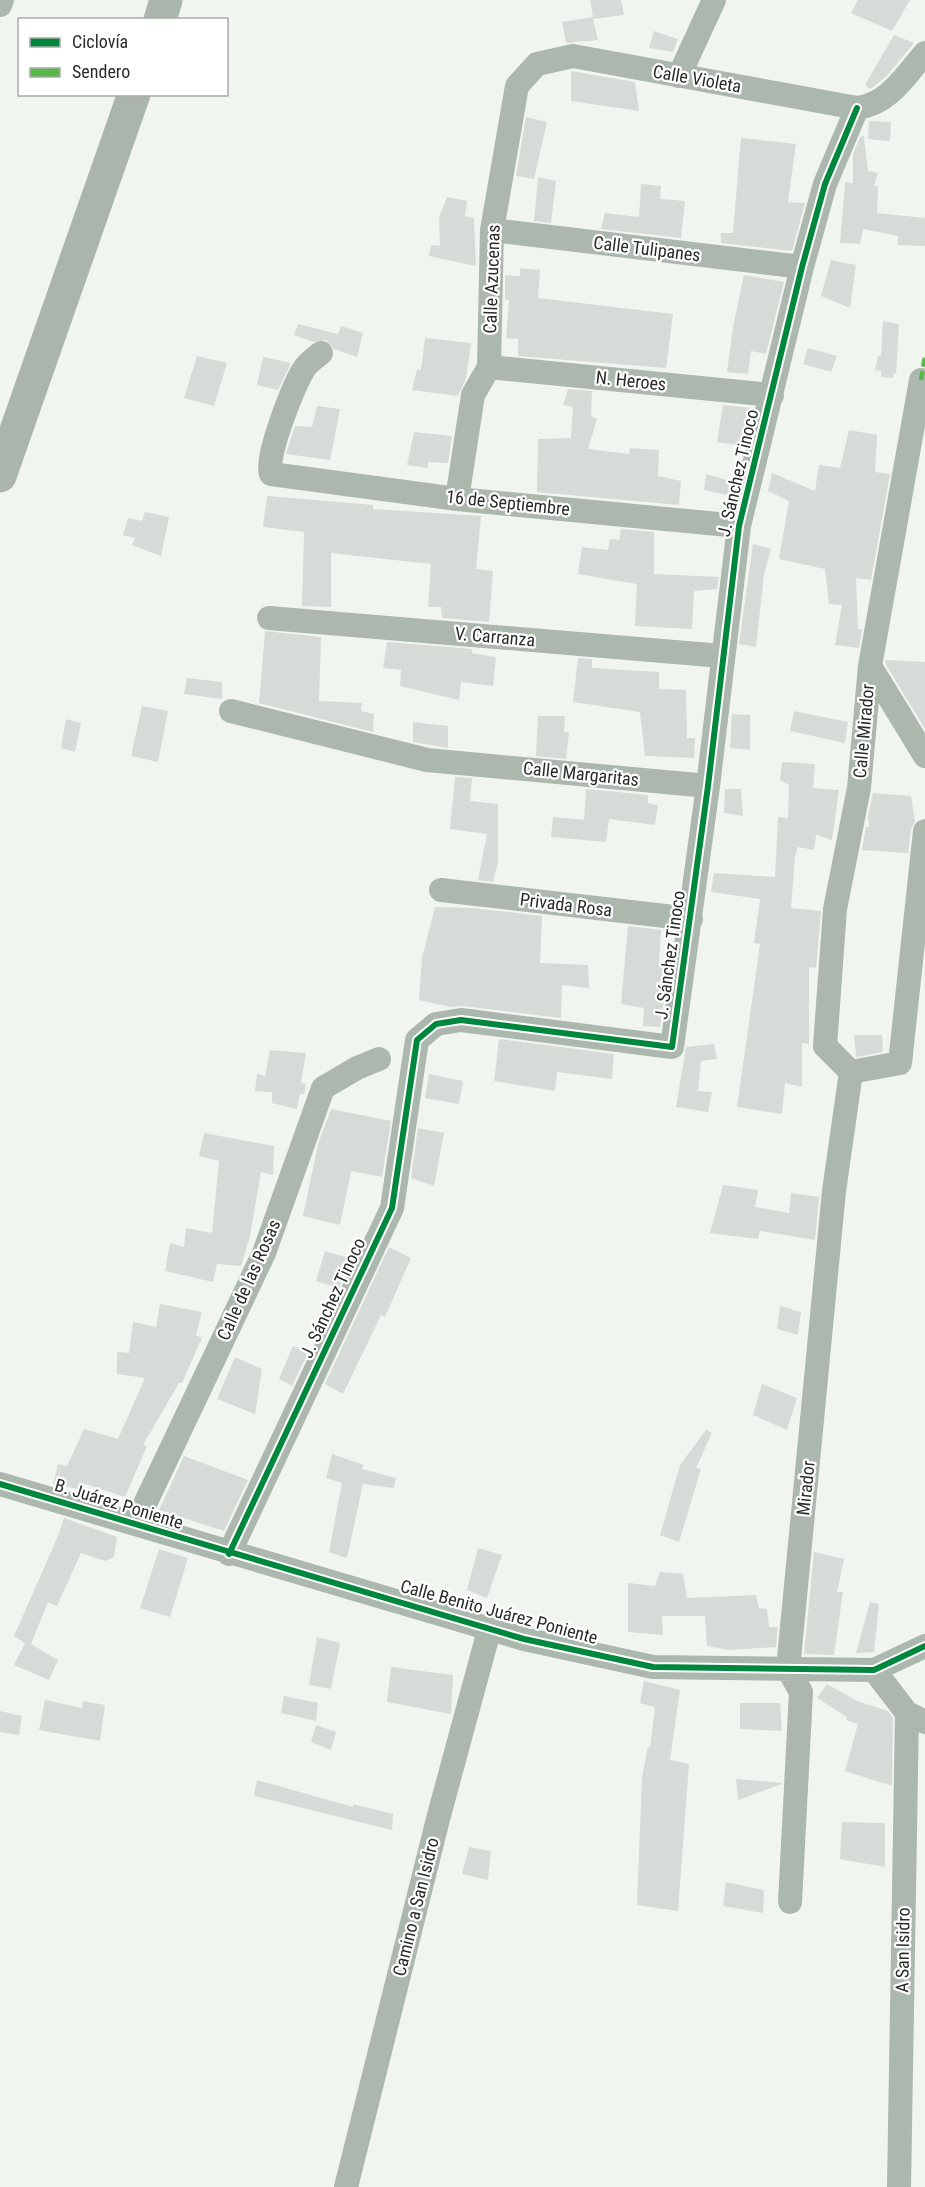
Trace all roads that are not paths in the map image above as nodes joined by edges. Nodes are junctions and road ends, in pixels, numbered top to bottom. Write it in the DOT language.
graph roads {
  1 [pos="2,0"];
  2 [pos="166,0"];
  3 [pos="714,0"];
  4 [pos="0,5"];
  5 [pos="160,18"];
  6 [pos="925,53"];
  7 [pos="537,64"];
  8 [pos="679,76"];
  9 [pos="133,96"];
  10 [pos="857,108"];
  11 [pos="492,230"];
  12 [pos="802,267"];
  13 [pos="321,353"];
  14 [pos="489,367"];
  15 [pos="921,380"];
  16 [pos="772,395"];
  17 [pos="0,476"];
  18 [pos="457,499"];
  19 [pos="739,526"];
  20 [pos="269,618"];
  21 [pos="722,656"];
  22 [pos="870,666"];
  23 [pos="231,711"];
  24 [pos="925,756"];
  25 [pos="708,786"];
  26 [pos="925,831"];
  27 [pos="922,877"];
  28 [pos="441,890"];
  29 [pos="691,920"];
  30 [pos="379,1059"];
  31 [pos="851,1072"];
  32 [pos="0,1484"];
  33 [pos="136,1523"];
  34 [pos="229,1554"];
  35 [pos="490,1627"];
  36 [pos="925,1646"];
  37 [pos="788,1669"];
  38 [pos="874,1671"];
  39 [pos="916,1718"];
  40 [pos="790,1902"];
  41 [pos="346,2187"];
  42 [pos="899,2187"];
  1 -- 4 [label="street"];
  2 -- 5 [label="main road"];
  3 -- 8 [label="street"];
  6 -- 10 [label="street"];
  7 -- 8 [label="street, Calle Violeta"];
  7 -- 11 [label="street, Calle Azucenas"];
  8 -- 10 [label="street, Calle Violeta"];
  9 -- 17 [label="main road"];
  10 -- 12 [label="street, J. Sánchez Tinoco"];
  11 -- 12 [label="street, Calle Tulipanes"];
  11 -- 14 [label="street, Calle Azucenas"];
  12 -- 16 [label="street, J. Sánchez Tinoco"];
  13 -- 18 [label="street, 16 de Septiembre"];
  14 -- 16 [label="street, N. Heroes"];
  14 -- 18 [label="street, Calle Azucenas"];
  15 -- 22 [label="street, Calle Mirador"];
  16 -- 19 [label="street, J. Sánchez Tinoco"];
  18 -- 19 [label="street, 16 de Septiembre"];
  19 -- 21 [label="street, J. Sánchez Tinoco"];
  20 -- 21 [label="street, V. Carranza"];
  21 -- 25 [label="street, J. Sánchez Tinoco"];
  22 -- 24 [label="street"];
  22 -- 31 [label="street, Calle Mirador"];
  23 -- 25 [label="street, Calle Margaritas"];
  25 -- 29 [label="street, J. Sánchez Tinoco"];
  26 -- 27 [label="street"];
  27 -- 31 [label="street"];
  28 -- 29 [label="street, Privada Rosa"];
  29 -- 34 [label="street, J. Sánchez Tinoco"];
  30 -- 33 [label="street, Calle de las Rosas"];
  31 -- 37 [label="street, Mirador"];
  32 -- 33 [label="street, B. Juárez Poniente"];
  33 -- 34 [label="street, B. Juárez Poniente"];
  34 -- 35 [label="street, Calle Benito Juárez Poniente"];
  35 -- 37 [label="street, Calle Benito Juárez Poniente"];
  35 -- 41 [label="street, Camino a San Isidro"];
  36 -- 38 [label="street"];
  37 -- 38 [label="street, Calle Benito Juárez Poniente"];
  37 -- 40 [label="street"];
  38 -- 39 [label="street"];
  39 -- 42 [label="street, A San Isidro"];
}
